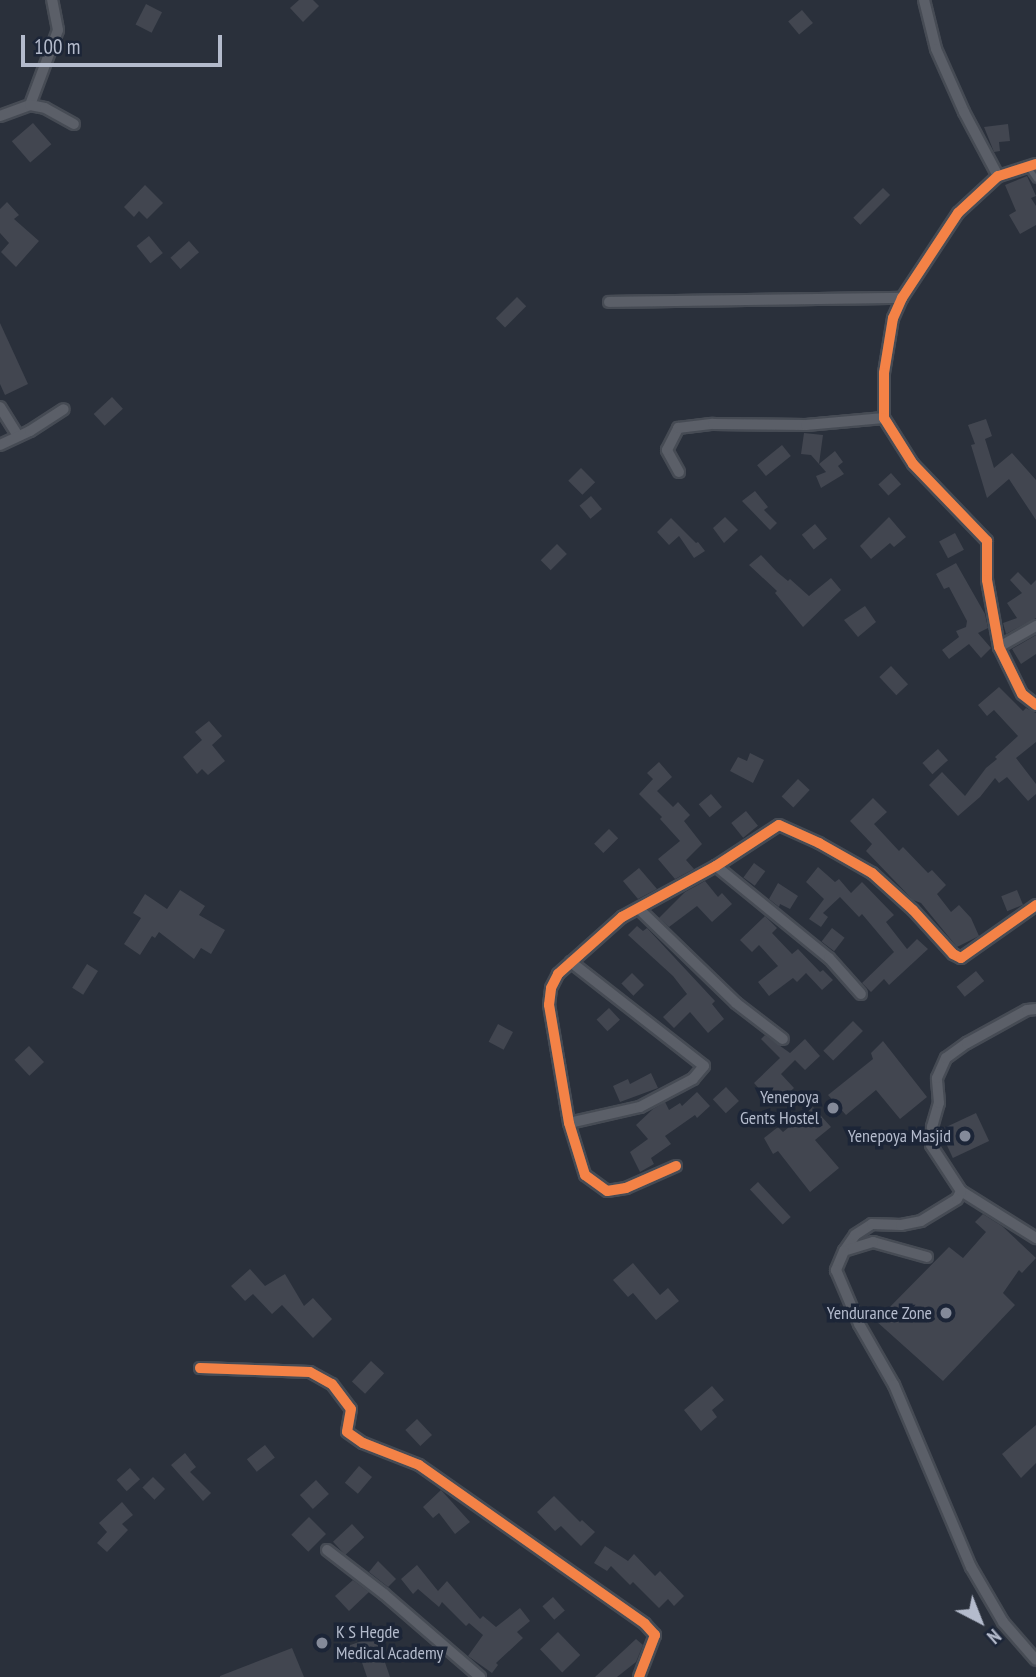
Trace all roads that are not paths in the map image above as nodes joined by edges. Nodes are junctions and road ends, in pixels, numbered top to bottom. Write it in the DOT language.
graph roads {
  1 [pos="52,0"];
  2 [pos="924,0"];
  3 [pos="30,105"];
  4 [pos="0,116"];
  5 [pos="74,124"];
  6 [pos="1032,165"];
  7 [pos="999,176"];
  8 [pos="1036,179"];
  9 [pos="902,298"];
  10 [pos="608,302"];
  11 [pos="0,407"];
  12 [pos="64,409"];
  13 [pos="884,418"];
  14 [pos="17,435"];
  15 [pos="0,445"];
  16 [pos="679,472"];
  17 [pos="1036,626"];
  18 [pos="999,648"];
  19 [pos="1036,705"];
  20 [pos="716,866"];
  21 [pos="1036,905"];
  22 [pos="639,909"];
  23 [pos="571,962"];
  24 [pos="861,993"];
  25 [pos="1036,1009"];
  26 [pos="783,1039"];
  27 [pos="569,1123"];
  28 [pos="676,1166"];
  29 [pos="961,1191"];
  30 [pos="1036,1238"];
  31 [pos="844,1251"];
  32 [pos="927,1257"];
  33 [pos="200,1368"];
  34 [pos="327,1550"];
  35 [pos="1036,1660"];
  36 [pos="480,1677"];
  37 [pos="639,1677"];
  1 -- 3 [label="street"];
  2 -- 7 [label="street"];
  3 -- 4 [label="street"];
  3 -- 5 [label="street"];
  6 -- 7 [label="street"];
  6 -- 8 [label="lane"];
  7 -- 9 [label="street"];
  9 -- 10 [label="street"];
  9 -- 13 [label="street"];
  11 -- 14 [label="street"];
  12 -- 14 [label="street"];
  13 -- 16 [label="street"];
  13 -- 18 [label="street"];
  14 -- 15 [label="street"];
  17 -- 18 [label="street"];
  18 -- 19 [label="street"];
  20 -- 21 [label="street"];
  20 -- 22 [label="street"];
  20 -- 24 [label="street"];
  22 -- 23 [label="street"];
  22 -- 26 [label="street"];
  23 -- 27 [label="street"];
  23 -- 27 [label="street"];
  25 -- 29 [label="street"];
  27 -- 28 [label="street"];
  29 -- 30 [label="street"];
  29 -- 31 [label="street"];
  31 -- 32 [label="street"];
  31 -- 35 [label="street"];
  33 -- 37 [label="street"];
  34 -- 36 [label="street"];
}
